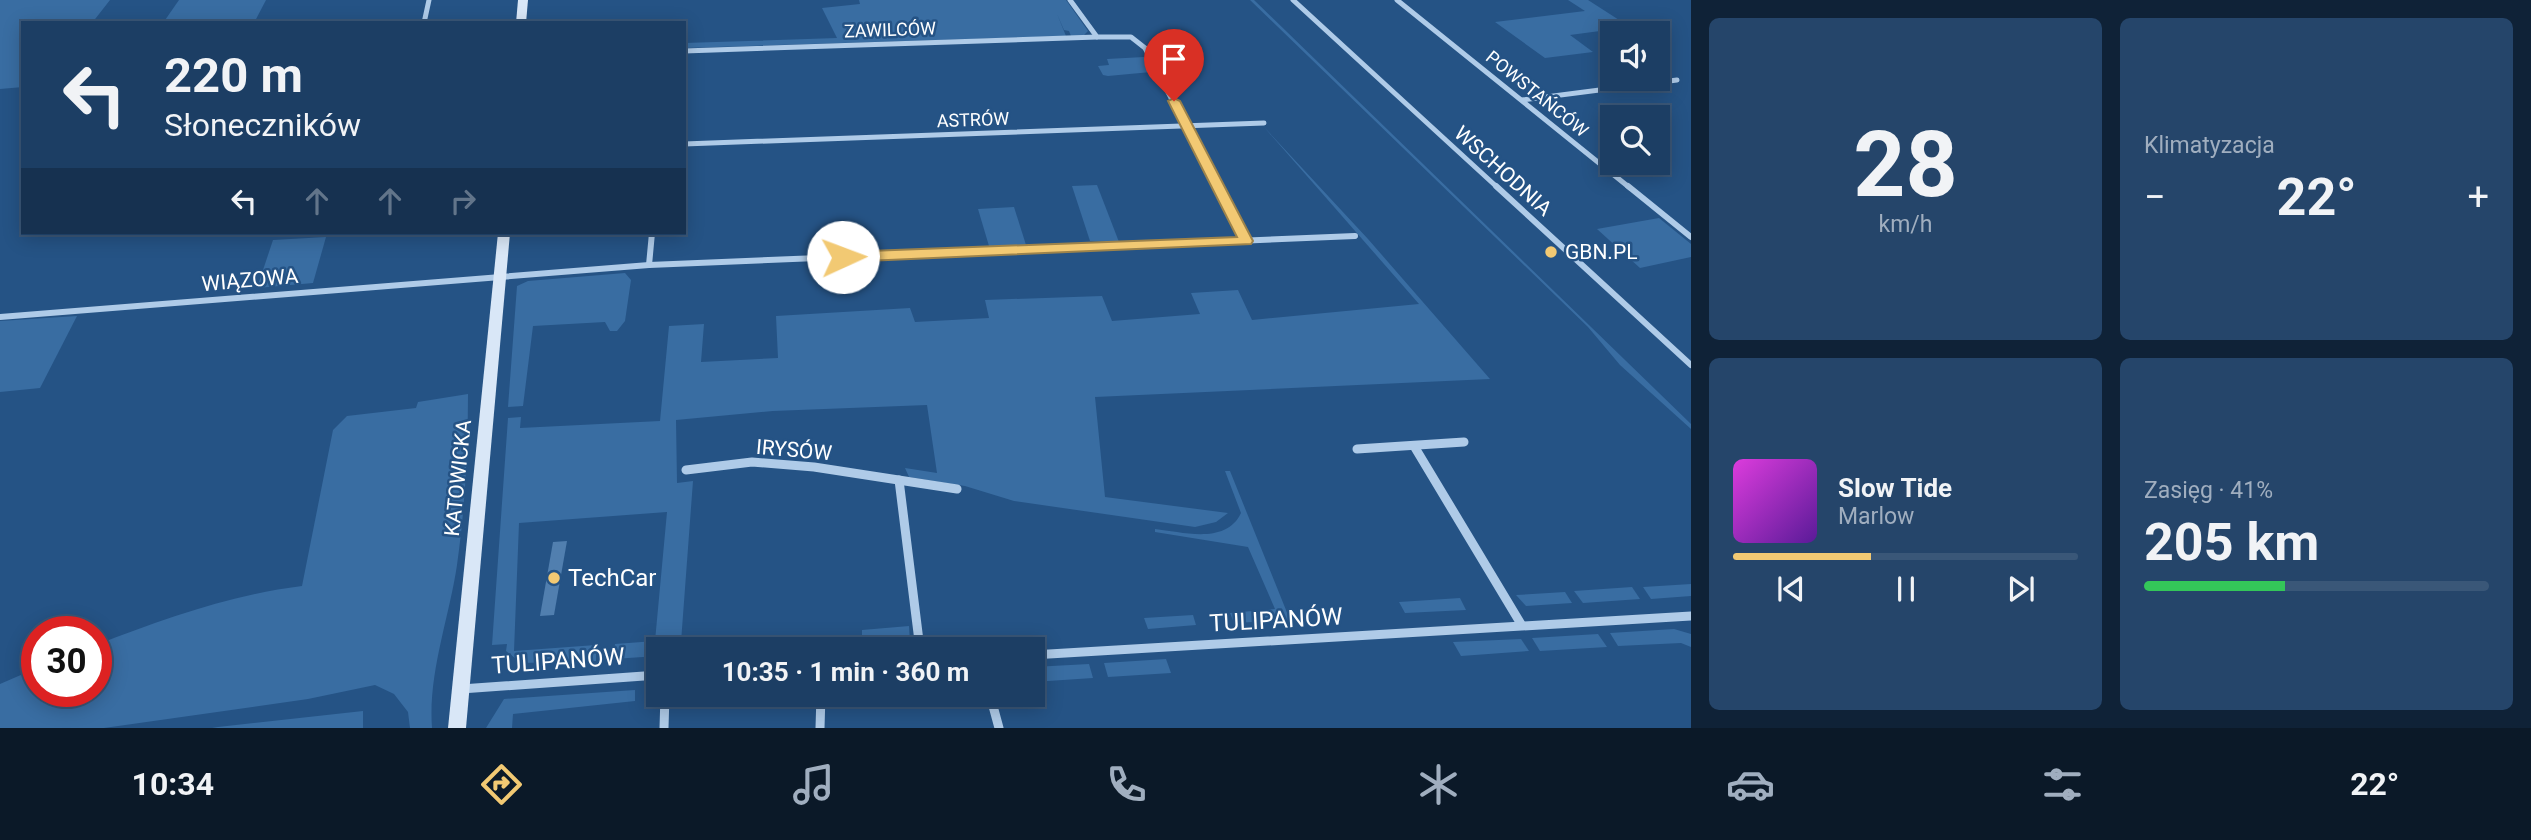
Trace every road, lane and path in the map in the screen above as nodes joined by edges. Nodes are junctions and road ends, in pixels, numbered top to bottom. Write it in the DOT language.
graph roads {
  1 [pos="429,0"];
  2 [pos="523,0"];
  3 [pos="1070,0"];
  4 [pos="1293,0"];
  5 [pos="1397,0"];
  6 [pos="425,21"];
  7 [pos="521,21"];
  8 [pos="1097,37"];
  9 [pos="686,51"];
  10 [pos="1677,80"];
  11 [pos="1521,100"];
  12 [pos="1264,123"];
  13 [pos="1186,126"];
  14 [pos="686,144"];
  15 [pos="504,235"];
  16 [pos="652,235"];
  17 [pos="1355,236"];
  18 [pos="1691,237"];
  19 [pos="1246,241"];
  20 [pos="649,265"];
  21 [pos="502,276"];
  22 [pos="0,317"];
  23 [pos="1691,365"];
  24 [pos="1464,442"];
  25 [pos="1414,446"];
  26 [pos="1357,449"];
  27 [pos="686,470"];
  28 [pos="899,480"];
  29 [pos="957,489"];
  30 [pos="1691,616"];
  31 [pos="1521,624"];
  32 [pos="919,637"];
  33 [pos="1045,654"];
  34 [pos="646,676"];
  35 [pos="460,690"];
  36 [pos="665,707"];
  37 [pos="821,707"];
  38 [pos="993,707"];
  39 [pos="457,728"];
  40 [pos="664,728"];
  41 [pos="820,728"];
  42 [pos="999,728"];
  1 -- 6 [label="street"];
  2 -- 7 [label="main road"];
  3 -- 8 [label="street"];
  4 -- 23 [label="street, WSCHODNIA"];
  5 -- 11 [label="street, POWSTAŃCÓW"];
  8 -- 9 [label="street, ZAWILCÓW"];
  8 -- 13 [label="street, ZAWILCÓW"];
  10 -- 11 [label="street"];
  11 -- 18 [label="street, POWSTAŃCÓW"];
  12 -- 13 [label="street, ASTRÓW"];
  13 -- 14 [label="street, ASTRÓW"];
  13 -- 19 [label="street"];
  15 -- 21 [label="main road, KATOWICKA"];
  16 -- 20 [label="street"];
  17 -- 19 [label="street, WIĄZOWA"];
  19 -- 20 [label="street, WIĄZOWA"];
  20 -- 21 [label="street, WIĄZOWA"];
  21 -- 22 [label="street, WIĄZOWA"];
  21 -- 35 [label="main road, KATOWICKA"];
  24 -- 25 [label="street"];
  25 -- 26 [label="street"];
  25 -- 31 [label="street"];
  27 -- 28 [label="street, IRYSÓW"];
  28 -- 29 [label="street, IRYSÓW"];
  28 -- 32 [label="street"];
  30 -- 31 [label="street, TULIPANÓW"];
  31 -- 33 [label="street, TULIPANÓW"];
  34 -- 35 [label="street, TULIPANÓW"];
  35 -- 39 [label="main road, KATOWICKA"];
  36 -- 40 [label="street"];
  37 -- 41 [label="street"];
  38 -- 42 [label="street"];
}
